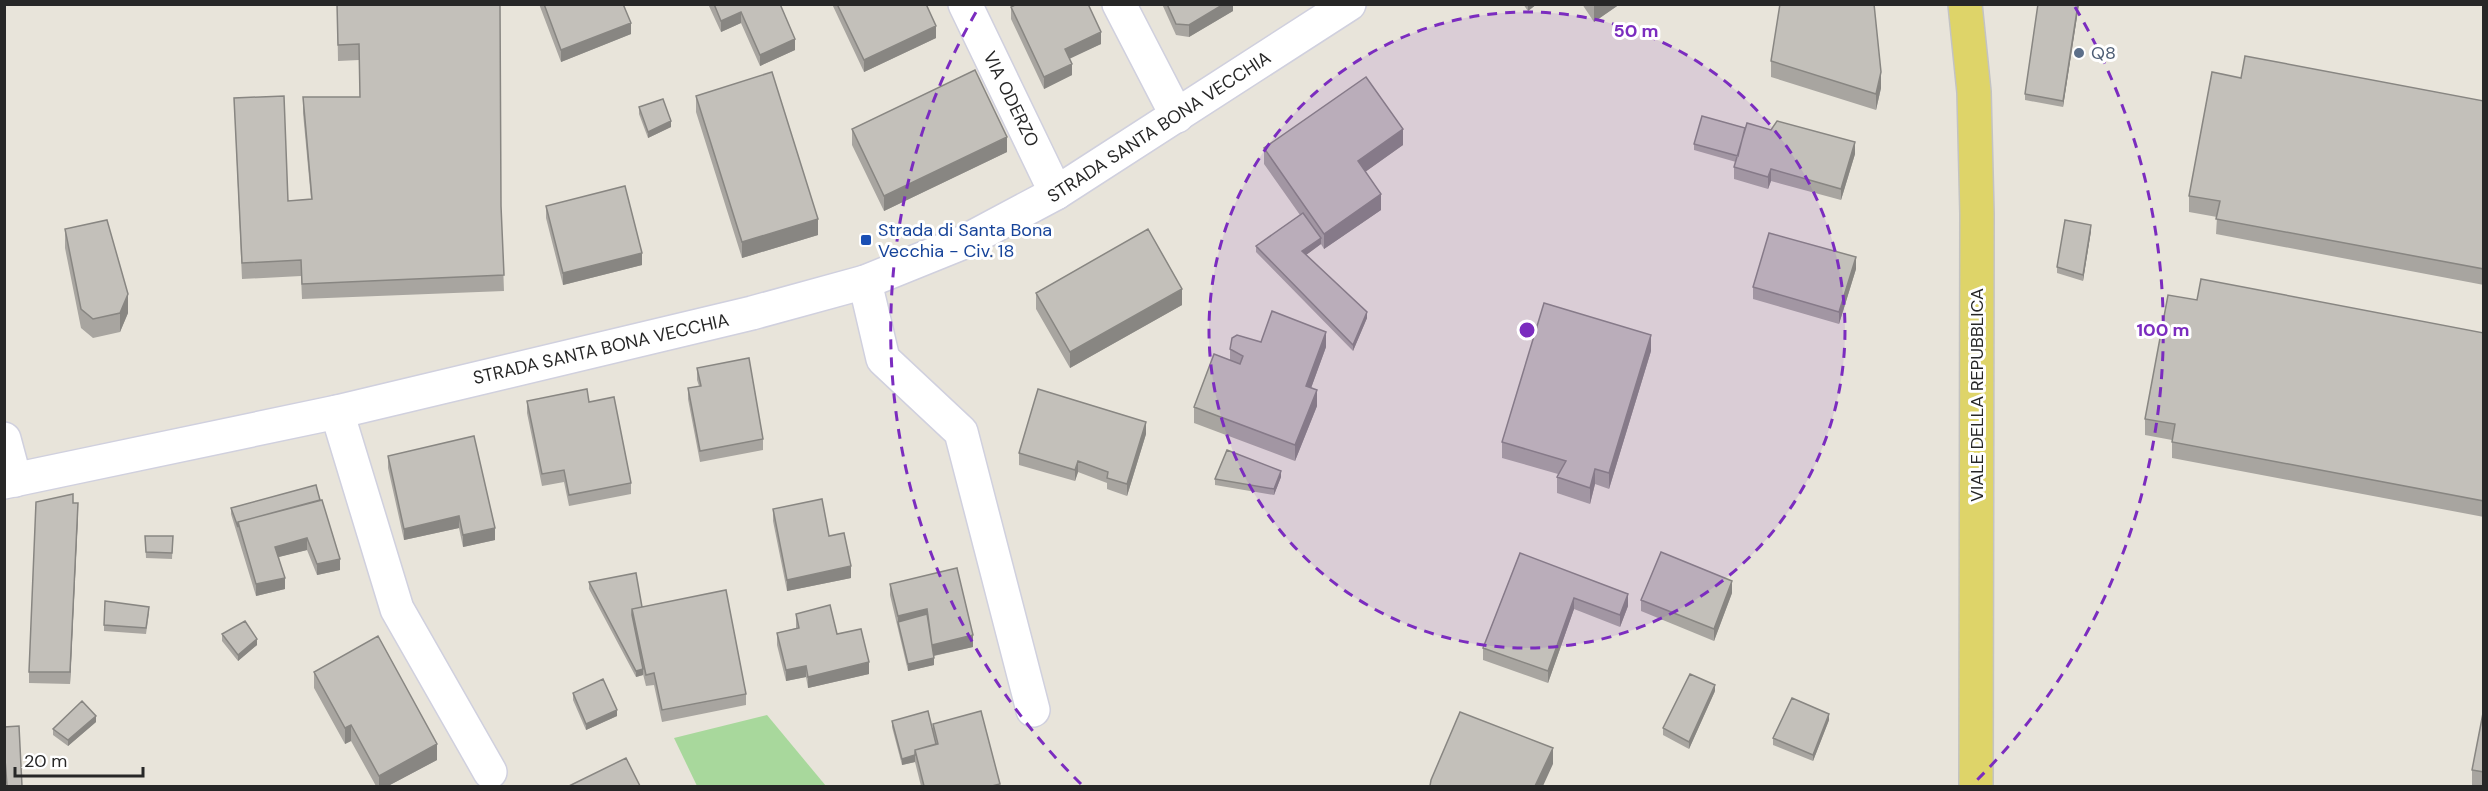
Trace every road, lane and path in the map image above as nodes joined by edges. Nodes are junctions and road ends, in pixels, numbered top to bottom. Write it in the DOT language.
graph roads {
  1 [pos="965,4"];
  2 [pos="1119,4"];
  3 [pos="1349,4"];
  4 [pos="1965,4"];
  5 [pos="1177,116"];
  6 [pos="1056,194"];
  7 [pos="865,282"];
  8 [pos="337,412"];
  9 [pos="4,439"];
  10 [pos="10,482"];
  11 [pos="1034,710"];
  12 [pos="490,772"];
  13 [pos="1976,786"];
  1 -- 6 [label="street, VIA ODERZO"];
  2 -- 5 [label="street"];
  3 -- 5 [label="street, STRADA SANTA BONA VECCHIA"];
  4 -- 13 [label="main road, VIALE DELLA REPUBBLICA"];
  5 -- 6 [label="street, STRADA SANTA BONA VECCHIA"];
  6 -- 7 [label="street, STRADA SANTA BONA VECCHIA"];
  7 -- 8 [label="street, STRADA SANTA BONA VECCHIA"];
  7 -- 11 [label="street"];
  8 -- 10 [label="street, STRADA SANTA BONA VECCHIA"];
  8 -- 12 [label="street"];
  9 -- 10 [label="street, STRADA SANTA BONA VECCHIA"];
}
